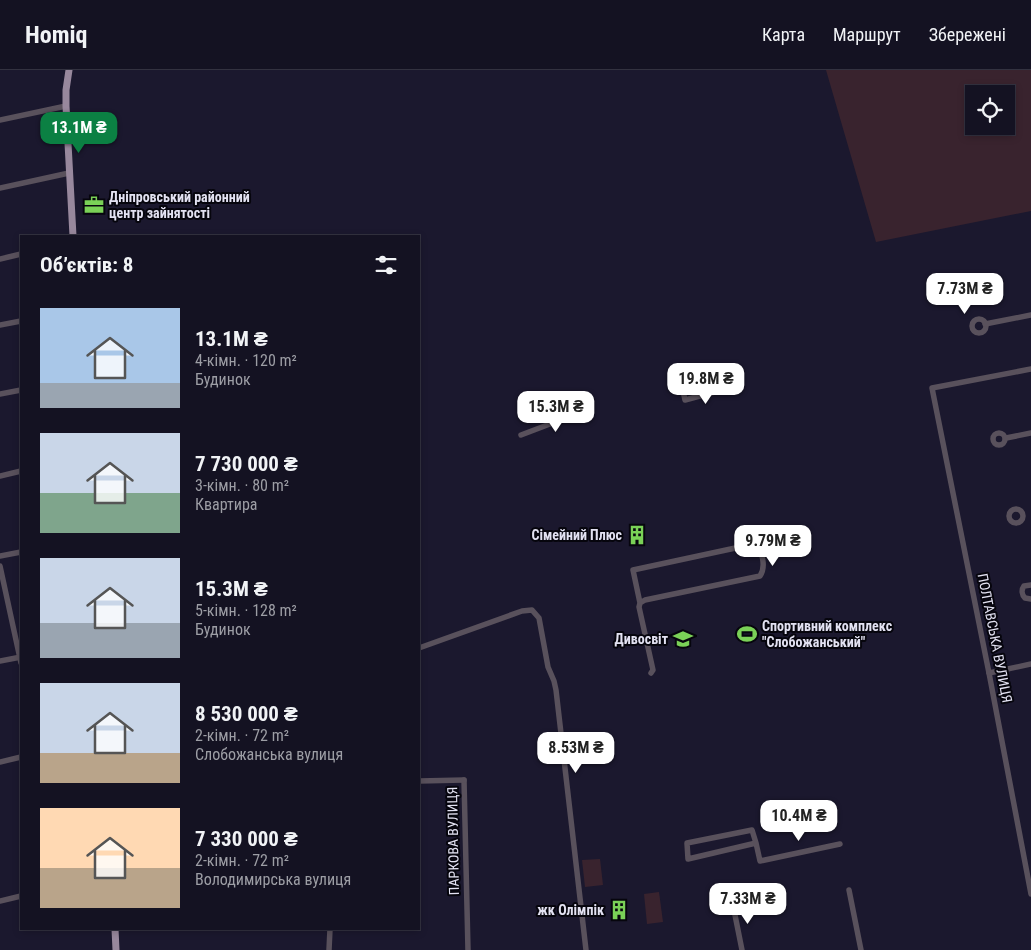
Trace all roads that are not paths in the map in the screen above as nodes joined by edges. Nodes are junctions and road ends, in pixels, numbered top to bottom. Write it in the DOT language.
graph roads {
  1 [pos="68,70"];
  2 [pos="66,106"];
  3 [pos="0,120"];
  4 [pos="69,173"];
  5 [pos="0,188"];
  6 [pos="74,235"];
  7 [pos="20,254"];
  8 [pos="0,258"];
  9 [pos="1031,315"];
  10 [pos="20,321"];
  11 [pos="985,324"];
  12 [pos="0,325"];
  13 [pos="1031,369"];
  14 [pos="20,390"];
  15 [pos="722,390"];
  16 [pos="685,391"];
  17 [pos="0,394"];
  18 [pos="584,411"];
  19 [pos="1031,433"];
  20 [pos="521,435"];
  21 [pos="1006,438"];
  22 [pos="20,471"];
  23 [pos="0,476"];
  24 [pos="1031,512"];
  25 [pos="1022,514"];
  26 [pos="20,552"];
  27 [pos="0,556"];
  28 [pos="0,566"];
  29 [pos="1031,585"];
  30 [pos="1031,599"];
  31 [pos="640,603"];
  32 [pos="420,648"];
  33 [pos="20,655"];
  34 [pos="20,659"];
  35 [pos="0,661"];
  36 [pos="1031,664"];
  37 [pos="989,672"];
  38 [pos="651,673"];
  39 [pos="20,757"];
  40 [pos="0,762"];
  41 [pos="420,781"];
  42 [pos="756,843"];
  43 [pos="840,844"];
  44 [pos="849,890"];
  45 [pos="1031,894"];
  46 [pos="20,896"];
  47 [pos="0,901"];
  48 [pos="733,905"];
  49 [pos="115,930"];
  50 [pos="330,930"];
  51 [pos="116,950"];
  52 [pos="329,950"];
  53 [pos="468,950"];
  54 [pos="586,950"];
  55 [pos="742,950"];
  56 [pos="861,950"];
  1 -- 2 [label="main road"];
  2 -- 3 [label="street"];
  2 -- 4 [label="main road"];
  4 -- 5 [label="street"];
  4 -- 6 [label="main road"];
  7 -- 8 [label="street"];
  9 -- 11 [label="street"];
  10 -- 12 [label="street"];
  13 -- 37 [label="street, ПОЛТАВСЬКА ВУЛИЦЯ"];
  14 -- 17 [label="street"];
  15 -- 16 [label="street"];
  18 -- 20 [label="street"];
  19 -- 21 [label="street"];
  22 -- 23 [label="street"];
  24 -- 25 [label="street"];
  26 -- 27 [label="street"];
  28 -- 33 [label="street"];
  29 -- 30 [label="street"];
  31 -- 31 [label="street"];
  31 -- 38 [label="street"];
  32 -- 54 [label="street"];
  34 -- 35 [label="street"];
  36 -- 37 [label="street"];
  37 -- 45 [label="street, ПОЛТАВСЬКА ВУЛИЦЯ"];
  39 -- 40 [label="street"];
  41 -- 53 [label="street, ПАРКОВА ВУЛИЦЯ"];
  42 -- 42 [label="street"];
  42 -- 43 [label="street"];
  44 -- 56 [label="street"];
  46 -- 47 [label="street"];
  48 -- 55 [label="street"];
  49 -- 51 [label="main road"];
  50 -- 52 [label="street"];
}
